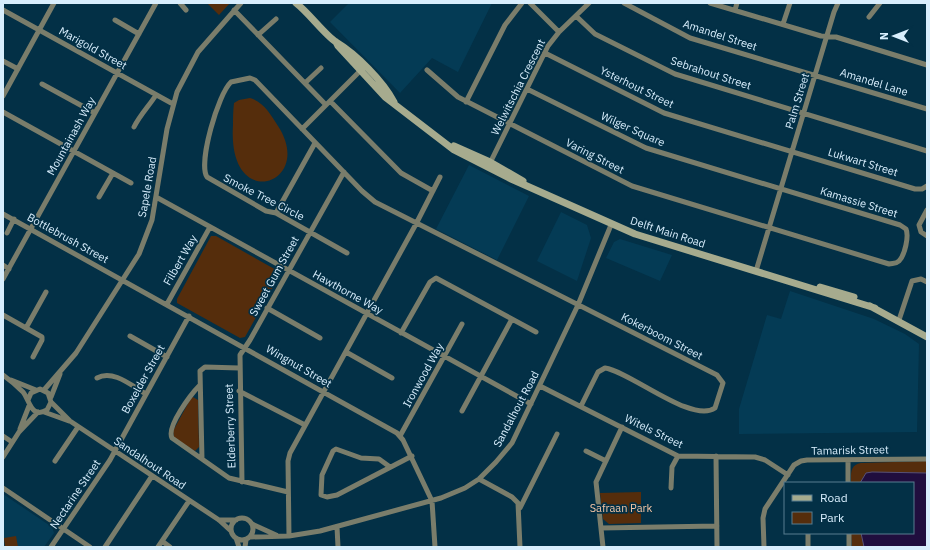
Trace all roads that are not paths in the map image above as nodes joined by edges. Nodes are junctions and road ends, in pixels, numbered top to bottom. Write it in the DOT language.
graph roads {
  1 [pos="54,3"];
  2 [pos="156,3"];
  3 [pos="180,3"];
  4 [pos="241,3"];
  5 [pos="296,3"];
  6 [pos="300,3"];
  7 [pos="522,3"];
  8 [pos="530,3"];
  9 [pos="589,3"];
  10 [pos="624,3"];
  11 [pos="710,3"];
  12 [pos="737,3"];
  13 [pos="790,3"];
  14 [pos="838,3"];
  15 [pos="880,3"];
  16 [pos="3,10"];
  17 [pos="186,10"];
  18 [pos="234,10"];
  19 [pos="735,10"];
  20 [pos="307,12"];
  21 [pos="576,16"];
  22 [pos="870,17"];
  23 [pos="276,18"];
  24 [pos="115,20"];
  25 [pos="783,24"];
  26 [pos="39,30"];
  27 [pos="559,32"];
  28 [pos="139,34"];
  29 [pos="258,35"];
  30 [pos="827,36"];
  31 [pos="545,53"];
  32 [pos="3,61"];
  33 [pos="927,65"];
  34 [pos="321,68"];
  35 [pos="18,69"];
  36 [pos="363,69"];
  37 [pos="427,70"];
  38 [pos="117,73"];
  39 [pos="815,75"];
  40 [pos="305,83"];
  41 [pos="42,84"];
  42 [pos="527,89"];
  43 [pos="156,95"];
  44 [pos="3,96"];
  45 [pos="330,101"];
  46 [pos="466,102"];
  47 [pos="173,104"];
  48 [pos="326,105"];
  49 [pos="927,109"];
  50 [pos="3,112"];
  51 [pos="95,113"];
  52 [pos="804,113"];
  53 [pos="510,124"];
  54 [pos="134,127"];
  55 [pos="302,129"];
  56 [pos="315,143"];
  57 [pos="74,151"];
  58 [pos="792,151"];
  59 [pos="927,151"];
  60 [pos="489,165"];
  61 [pos="113,172"];
  62 [pos="344,172"];
  63 [pos="440,177"];
  64 [pos="131,183"];
  65 [pos="927,186"];
  66 [pos="781,189"];
  67 [pos="433,191"];
  68 [pos="99,197"];
  69 [pos="156,197"];
  70 [pos="927,210"];
  71 [pos="276,213"];
  72 [pos="3,214"];
  73 [pos="14,219"];
  74 [pos="416,224"];
  75 [pos="611,225"];
  76 [pos="210,227"];
  77 [pos="769,227"];
  78 [pos="31,229"];
  79 [pos="310,232"];
  80 [pos="7,233"];
  81 [pos="927,236"];
  82 [pos="347,253"];
  83 [pos="3,265"];
  84 [pos="9,269"];
  85 [pos="288,270"];
  86 [pos="756,271"];
  87 [pos="3,279"];
  88 [pos="123,280"];
  89 [pos="927,282"];
  90 [pos="46,292"];
  91 [pos="167,304"];
  92 [pos="578,305"];
  93 [pos="268,308"];
  94 [pos="367,314"];
  95 [pos="3,315"];
  96 [pos="189,316"];
  97 [pos="512,319"];
  98 [pos="899,320"];
  99 [pos="462,324"];
  100 [pos="26,328"];
  101 [pos="536,332"];
  102 [pos="401,333"];
  103 [pos="130,336"];
  104 [pos="927,337"];
  105 [pos="320,338"];
  106 [pos="244,347"];
  107 [pos="346,352"];
  108 [pos="33,357"];
  109 [pos="167,357"];
  110 [pos="444,357"];
  111 [pos="239,368"];
  112 [pos="61,371"];
  113 [pos="5,377"];
  114 [pos="481,377"];
  115 [pos="97,378"];
  116 [pos="392,378"];
  117 [pos="200,385"];
  118 [pos="540,386"];
  119 [pos="36,390"];
  120 [pos="44,390"];
  121 [pos="239,391"];
  122 [pos="324,392"];
  123 [pos="146,394"];
  124 [pos="51,399"];
  125 [pos="29,403"];
  126 [pos="531,404"];
  127 [pos="581,406"];
  128 [pos="462,411"];
  129 [pos="41,412"];
  130 [pos="70,421"];
  131 [pos="305,425"];
  132 [pos="78,427"];
  133 [pos="622,427"];
  134 [pos="19,432"];
  135 [pos="557,434"];
  136 [pos="3,436"];
  137 [pos="400,436"];
  138 [pos="12,442"];
  139 [pos="114,451"];
  140 [pos="586,451"];
  141 [pos="412,456"];
  142 [pos="678,456"];
  143 [pos="716,456"];
  144 [pos="3,457"];
  145 [pos="927,458"];
  146 [pos="202,459"];
  147 [pos="606,460"];
  148 [pos="848,460"];
  149 [pos="55,461"];
  150 [pos="390,467"];
  151 [pos="788,475"];
  152 [pos="152,476"];
  153 [pos="479,479"];
  154 [pos="242,482"];
  155 [pos="848,482"];
  156 [pos="3,488"];
  157 [pos="671,488"];
  158 [pos="288,492"];
  159 [pos="189,501"];
  160 [pos="432,501"];
  161 [pos="520,508"];
  162 [pos="219,520"];
  163 [pos="236,520"];
  164 [pos="252,524"];
  165 [pos="717,526"];
  166 [pos="337,527"];
  167 [pos="601,528"];
  168 [pos="63,529"];
  169 [pos="232,531"];
  170 [pos="808,534"];
  171 [pos="849,534"];
  172 [pos="278,536"];
  173 [pos="289,536"];
  174 [pos="236,538"];
  175 [pos="248,538"];
  176 [pos="162,542"];
  177 [pos="51,547"];
  178 [pos="90,547"];
  179 [pos="105,547"];
  180 [pos="158,547"];
  181 [pos="170,547"];
  182 [pos="239,547"];
  183 [pos="245,547"];
  184 [pos="338,547"];
  185 [pos="435,547"];
  186 [pos="520,547"];
  187 [pos="603,547"];
  188 [pos="717,547"];
  189 [pos="764,547"];
  190 [pos="808,547"];
  191 [pos="849,547"];
  1 -- 26 [label="street"];
  2 -- 28 [label="street, Mountainash Way"];
  3 -- 17 [label="street"];
  4 -- 18 [label="street, Sapele Road"];
  5 -- 20 [label="street, Delft Main Road"];
  6 -- 20 [label="street, Delft Main Road"];
  7 -- 46 [label="street"];
  8 -- 27 [label="street"];
  9 -- 21 [label="street, Welwitschia Crescent"];
  10 -- 39 [label="street, Amandel Street"];
  11 -- 19 [label="street"];
  12 -- 19 [label="street"];
  13 -- 25 [label="street"];
  14 -- 30 [label="street, Palm Street"];
  15 -- 22 [label="street"];
  16 -- 26 [label="street, Marigold Street"];
  18 -- 29 [label="street"];
  18 -- 47 [label="street, Sapele Road"];
  19 -- 25 [label="street"];
  20 -- 36 [label="street, Delft Main Road"];
  21 -- 27 [label="street, Welwitschia Crescent"];
  21 -- 52 [label="street, Sebrahout Street"];
  23 -- 29 [label="street"];
  24 -- 28 [label="street"];
  25 -- 30 [label="street"];
  26 -- 35 [label="street"];
  26 -- 38 [label="street, Marigold Street"];
  27 -- 31 [label="street, Welwitschia Crescent"];
  28 -- 38 [label="street, Mountainash Way"];
  29 -- 40 [label="street"];
  30 -- 33 [label="street"];
  30 -- 39 [label="street, Palm Street"];
  31 -- 42 [label="street, Welwitschia Crescent"];
  31 -- 58 [label="street, Ysterhout Street"];
  32 -- 35 [label="street"];
  34 -- 40 [label="street"];
  35 -- 44 [label="street"];
  36 -- 45 [label="street"];
  36 -- 60 [label="street, Delft Main Road"];
  37 -- 46 [label="street, Varing Street"];
  38 -- 43 [label="street, Marigold Street"];
  38 -- 51 [label="street, Mountainash Way"];
  39 -- 49 [label="street, Amandel Lane"];
  39 -- 52 [label="street, Palm Street"];
  40 -- 48 [label="street"];
  41 -- 51 [label="street"];
  42 -- 53 [label="street, Welwitschia Crescent"];
  42 -- 66 [label="street, Wilger Square"];
  43 -- 47 [label="street, Marigold Street"];
  43 -- 54 [label="street"];
  45 -- 48 [label="street"];
  45 -- 67 [label="street"];
  46 -- 53 [label="street, Varing Street"];
  47 -- 69 [label="street, Sapele Road"];
  48 -- 55 [label="street"];
  50 -- 57 [label="street"];
  51 -- 57 [label="street, Mountainash Way"];
  52 -- 58 [label="street, Palm Street"];
  52 -- 59 [label="street"];
  53 -- 60 [label="street, Welwitschia Crescent"];
  53 -- 77 [label="street, Varing Street"];
  55 -- 56 [label="street, Smoke Tree Circle"];
  55 -- 71 [label="street, Smoke Tree Circle"];
  56 -- 62 [label="street, Smoke Tree Circle"];
  56 -- 71 [label="street"];
  57 -- 61 [label="street"];
  57 -- 78 [label="street, Mountainash Way"];
  58 -- 65 [label="street, Lukwart Street"];
  58 -- 66 [label="street, Palm Street"];
  60 -- 75 [label="street, Delft Main Road"];
  61 -- 64 [label="street"];
  61 -- 68 [label="street"];
  62 -- 74 [label="street, Kokerboom Street"];
  62 -- 79 [label="street, Sweet Gum Street"];
  63 -- 67 [label="street"];
  66 -- 77 [label="street, Palm Street"];
  66 -- 77 [label="street, Kamassie Street"];
  67 -- 74 [label="street"];
  69 -- 76 [label="street, Hawthorne Way"];
  69 -- 88 [label="street, Sapele Road"];
  70 -- 81 [label="street"];
  71 -- 79 [label="street, Smoke Tree Circle"];
  72 -- 73 [label="street, Bottlebrush Street"];
  73 -- 78 [label="street, Bottlebrush Street"];
  73 -- 80 [label="street"];
  74 -- 92 [label="street, Kokerboom Street"];
  74 -- 94 [label="street"];
  75 -- 86 [label="street, Delft Main Road"];
  75 -- 92 [label="street, Sandalhout Road"];
  76 -- 85 [label="street, Hawthorne Way"];
  76 -- 91 [label="street, Filbert Way"];
  77 -- 86 [label="street, Palm Street"];
  78 -- 84 [label="street, Mountainash Way"];
  78 -- 88 [label="street, Bottlebrush Street"];
  79 -- 82 [label="street, Smoke Tree Circle"];
  79 -- 85 [label="street, Sweet Gum Street"];
  83 -- 84 [label="street"];
  84 -- 87 [label="street, Mountainash Way"];
  85 -- 93 [label="street, Sweet Gum Street"];
  85 -- 94 [label="street, Hawthorne Way"];
  86 -- 98 [label="street, Delft Main Road"];
  88 -- 91 [label="street, Wingnut Street"];
  88 -- 112 [label="street, Sapele Road"];
  89 -- 98 [label="street"];
  90 -- 100 [label="street"];
  91 -- 96 [label="street, Wingnut Street"];
  92 -- 118 [label="street, Sandalhout Road"];
  92 -- 127 [label="street, Kokerboom Street"];
  93 -- 105 [label="street"];
  93 -- 106 [label="street, Sweet Gum Street"];
  94 -- 102 [label="street, Hawthorne Way"];
  94 -- 107 [label="street"];
  95 -- 100 [label="street"];
  96 -- 106 [label="street, Wingnut Street"];
  96 -- 109 [label="street, Boxelder Street"];
  97 -- 101 [label="street"];
  97 -- 102 [label="street"];
  97 -- 114 [label="street"];
  98 -- 104 [label="street, Delft Main Road"];
  99 -- 110 [label="street, Ironwood Way"];
  100 -- 108 [label="street"];
  102 -- 110 [label="street, Hawthorne Way"];
  103 -- 109 [label="street"];
  106 -- 111 [label="street, Elderberry Street"];
  106 -- 122 [label="street, Wingnut Street"];
  107 -- 116 [label="street"];
  107 -- 122 [label="street"];
  109 -- 123 [label="street, Boxelder Street"];
  110 -- 114 [label="street, Hawthorne Way"];
  110 -- 137 [label="street, Ironwood Way"];
  111 -- 117 [label="street"];
  111 -- 121 [label="street, Elderberry Street"];
  112 -- 120 [label="street, Sapele Road"];
  112 -- 124 [label="street, Sapele Road"];
  113 -- 119 [label="street"];
  113 -- 125 [label="street"];
  114 -- 126 [label="street, Hawthorne Way"];
  114 -- 128 [label="street"];
  115 -- 123 [label="street"];
  117 -- 146 [label="street"];
  117 -- 146 [label="street"];
  118 -- 126 [label="street, Sandalhout Road"];
  118 -- 127 [label="street, Witels Street"];
  119 -- 120 [label="street"];
  119 -- 125 [label="street"];
  120 -- 124 [label="street"];
  121 -- 131 [label="street"];
  121 -- 154 [label="street, Elderberry Street"];
  122 -- 131 [label="street"];
  122 -- 137 [label="street, Wingnut Street"];
  123 -- 139 [label="street, Boxelder Street"];
  124 -- 129 [label="street"];
  124 -- 130 [label="street, Sandalhout Road"];
  125 -- 129 [label="street"];
  125 -- 134 [label="street"];
  126 -- 153 [label="street, Sandalhout Road"];
  127 -- 133 [label="street, Witels Street"];
  129 -- 130 [label="street, Sandalhout Road"];
  129 -- 134 [label="street"];
  130 -- 132 [label="street, Sandalhout Road"];
  131 -- 158 [label="street"];
  132 -- 139 [label="street, Sandalhout Road"];
  132 -- 149 [label="street"];
  133 -- 142 [label="street, Witels Street"];
  133 -- 147 [label="street"];
  134 -- 138 [label="street"];
  135 -- 161 [label="street"];
  136 -- 138 [label="street"];
  137 -- 141 [label="street, Wingnut Street"];
  138 -- 144 [label="street"];
  139 -- 152 [label="street, Sandalhout Road"];
  139 -- 168 [label="street, Nectarine Street"];
  140 -- 147 [label="street"];
  141 -- 150 [label="street"];
  141 -- 160 [label="street, Wingnut Street"];
  142 -- 143 [label="street, Witels Street"];
  142 -- 157 [label="street"];
  143 -- 151 [label="street, Witels Street"];
  143 -- 165 [label="street"];
  145 -- 148 [label="street, Tamarisk Street"];
  146 -- 154 [label="street"];
  147 -- 167 [label="street"];
  148 -- 151 [label="street, Tamarisk Street"];
  148 -- 155 [label="street"];
  150 -- 150 [label="street"];
  151 -- 189 [label="street, Tamarisk Street"];
  152 -- 159 [label="street, Sandalhout Road"];
  152 -- 179 [label="street"];
  153 -- 160 [label="street, Sandalhout Road"];
  153 -- 161 [label="street"];
  154 -- 158 [label="street, Elderberry Street"];
  156 -- 168 [label="street"];
  158 -- 173 [label="street"];
  159 -- 162 [label="street, Sandalhout Road"];
  159 -- 176 [label="street"];
  160 -- 166 [label="street, Sandalhout Road"];
  160 -- 185 [label="street"];
  161 -- 186 [label="street"];
  162 -- 163 [label="street"];
  162 -- 169 [label="street, Sandalhout Road"];
  163 -- 164 [label="street"];
  163 -- 169 [label="street"];
  164 -- 172 [label="street"];
  164 -- 175 [label="street"];
  165 -- 167 [label="street"];
  165 -- 188 [label="street"];
  166 -- 173 [label="street, Sandalhout Road"];
  166 -- 184 [label="street"];
  167 -- 187 [label="street"];
  168 -- 177 [label="street, Nectarine Street"];
  168 -- 178 [label="street"];
  169 -- 174 [label="street"];
  170 -- 190 [label="street"];
  171 -- 191 [label="street"];
  172 -- 173 [label="street, Sandalhout Road"];
  172 -- 175 [label="street"];
  174 -- 175 [label="street"];
  174 -- 182 [label="street"];
  175 -- 183 [label="street"];
  176 -- 180 [label="street"];
  176 -- 181 [label="street"];
}
